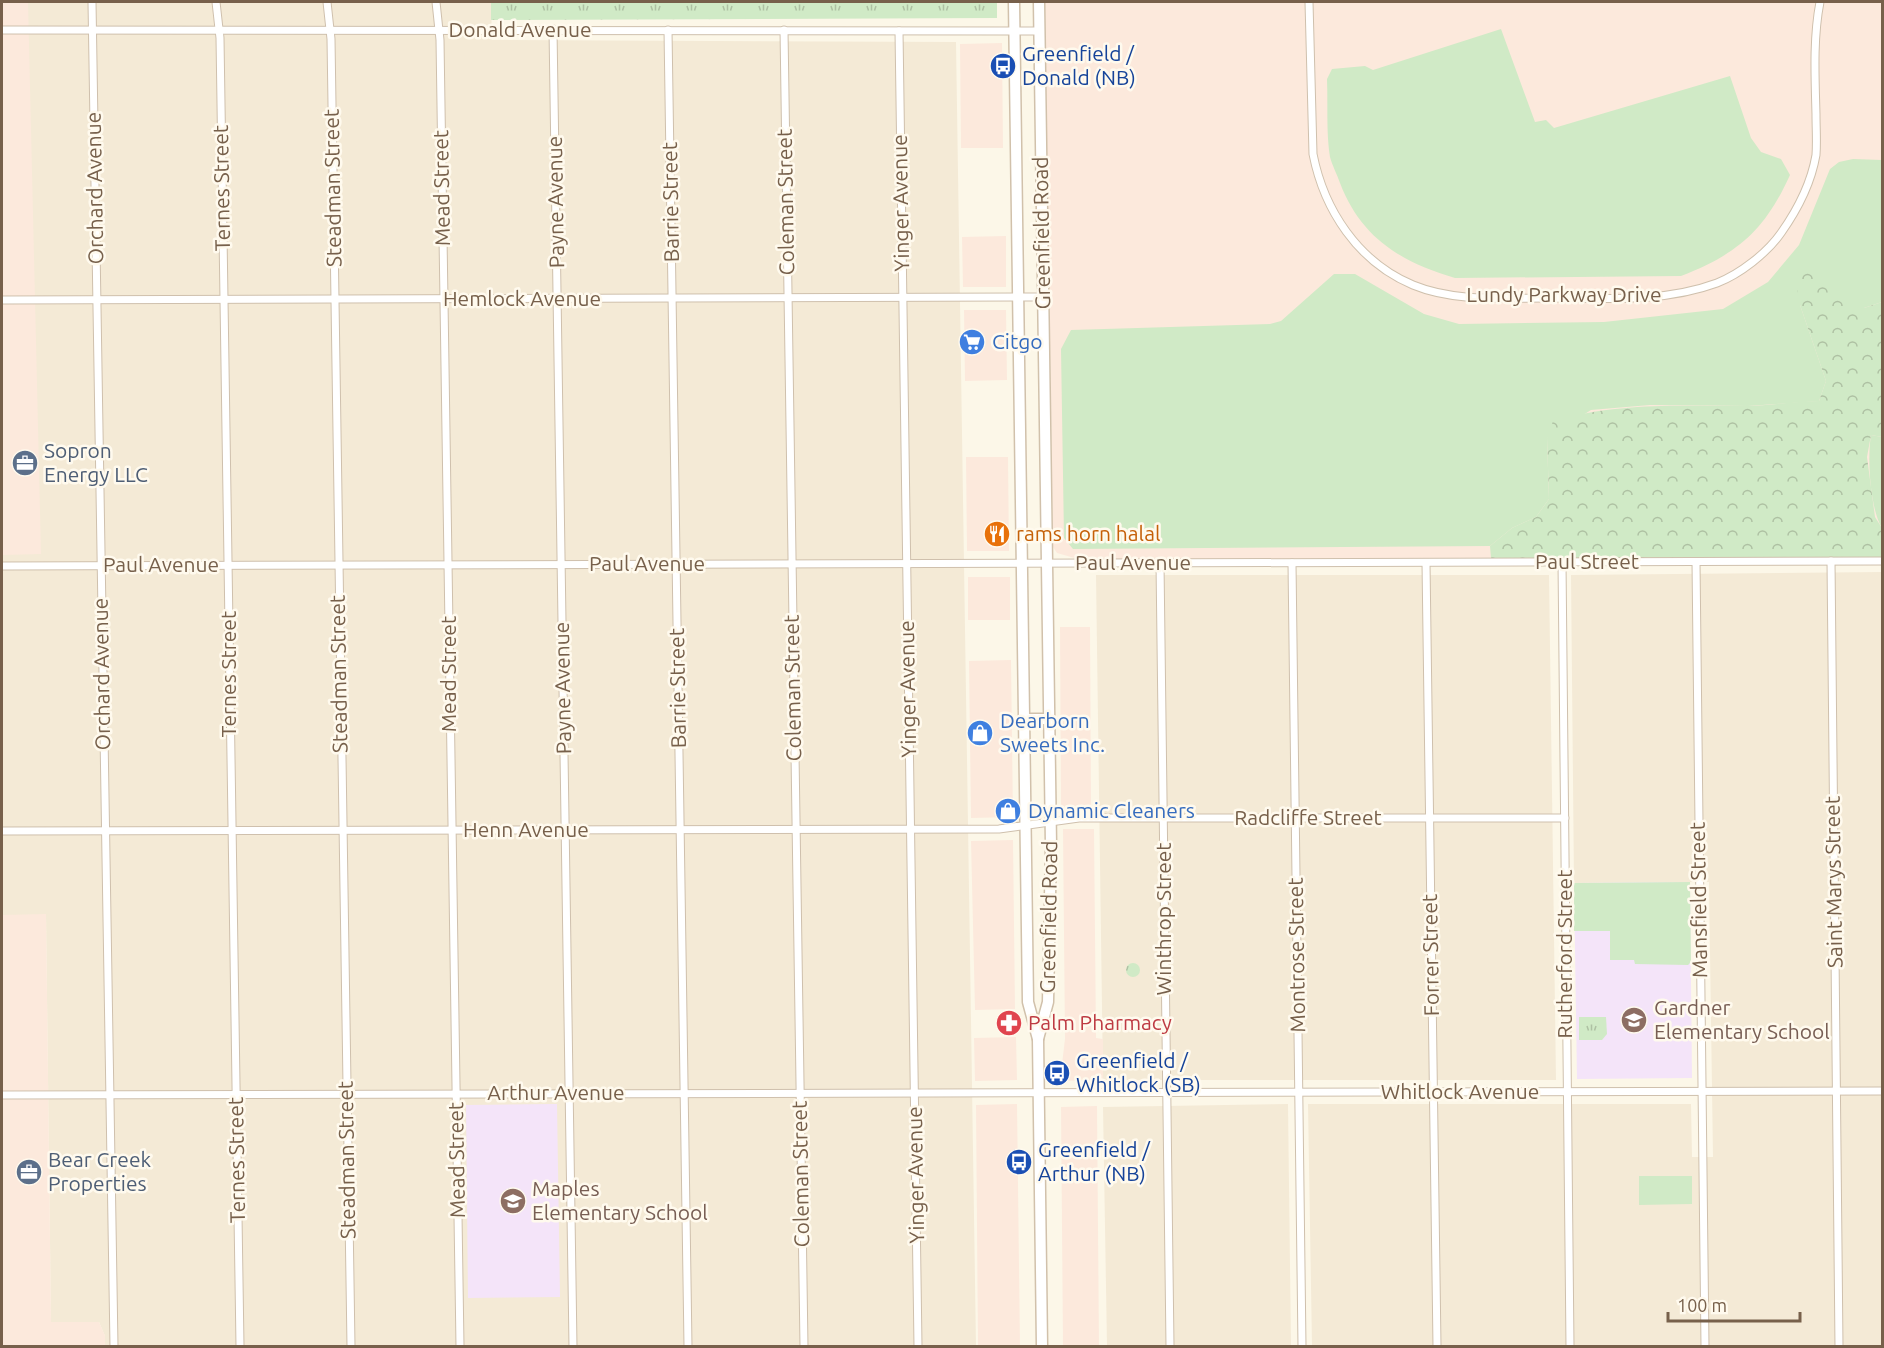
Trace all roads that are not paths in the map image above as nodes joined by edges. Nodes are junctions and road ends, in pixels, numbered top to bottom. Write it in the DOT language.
graph roads {
  1 [pos="92,2"];
  2 [pos="216,2"];
  3 [pos="327,2"];
  4 [pos="436,2"];
  5 [pos="1014,2"];
  6 [pos="1039,2"];
  7 [pos="1309,2"];
  8 [pos="1820,2"];
  9 [pos="554,29"];
  10 [pos="2,30"];
  11 [pos="92,30"];
  12 [pos="218,30"];
  13 [pos="329,30"];
  14 [pos="668,30"];
  15 [pos="784,30"];
  16 [pos="438,31"];
  17 [pos="899,31"];
  18 [pos="1015,31"];
  19 [pos="1039,31"];
  20 [pos="1019,297"];
  21 [pos="1043,297"];
  22 [pos="673,298"];
  23 [pos="788,298"];
  24 [pos="902,298"];
  25 [pos="558,299"];
  26 [pos="2,300"];
  27 [pos="97,300"];
  28 [pos="224,300"];
  29 [pos="334,300"];
  30 [pos="444,300"];
  31 [pos="1832,561"];
  32 [pos="1882,561"];
  33 [pos="1562,562"];
  34 [pos="1696,562"];
  35 [pos="906,563"];
  36 [pos="1022,563"];
  37 [pos="1047,563"];
  38 [pos="1160,563"];
  39 [pos="1292,563"];
  40 [pos="1426,563"];
  41 [pos="677,564"];
  42 [pos="791,564"];
  43 [pos="100,565"];
  44 [pos="228,565"];
  45 [pos="338,565"];
  46 [pos="448,565"];
  47 [pos="562,565"];
  48 [pos="2,566"];
  49 [pos="1024,719"];
  50 [pos="1049,719"];
  51 [pos="1164,818"];
  52 [pos="1295,818"];
  53 [pos="1429,818"];
  54 [pos="1565,818"];
  55 [pos="1051,821"];
  56 [pos="1026,826"];
  57 [pos="910,829"];
  58 [pos="450,830"];
  59 [pos="566,830"];
  60 [pos="680,830"];
  61 [pos="795,830"];
  62 [pos="2,831"];
  63 [pos="230,831"];
  64 [pos="341,831"];
  65 [pos="104,832"];
  66 [pos="1038,1039"];
  67 [pos="1566,1091"];
  68 [pos="1701,1091"];
  69 [pos="1836,1091"];
  70 [pos="1882,1091"];
  71 [pos="800,1092"];
  72 [pos="914,1092"];
  73 [pos="1038,1092"];
  74 [pos="1166,1092"];
  75 [pos="1298,1092"];
  76 [pos="1433,1092"];
  77 [pos="456,1093"];
  78 [pos="570,1093"];
  79 [pos="684,1093"];
  80 [pos="236,1094"];
  81 [pos="345,1094"];
  82 [pos="2,1095"];
  83 [pos="108,1095"];
  84 [pos="114,1347"];
  85 [pos="240,1347"];
  86 [pos="351,1347"];
  87 [pos="460,1347"];
  88 [pos="573,1347"];
  89 [pos="688,1347"];
  90 [pos="804,1347"];
  91 [pos="918,1347"];
  92 [pos="1042,1347"];
  93 [pos="1170,1347"];
  94 [pos="1302,1347"];
  95 [pos="1437,1347"];
  96 [pos="1570,1347"];
  97 [pos="1705,1347"];
  98 [pos="1839,1347"];
  1 -- 11 [label="street, Orchard Avenue"];
  2 -- 12 [label="street, Ternes Street"];
  3 -- 13 [label="street, Steadman Street"];
  4 -- 16 [label="street, Mead Street"];
  5 -- 18 [label="main road, Greenfield Road"];
  6 -- 19 [label="main road, Greenfield Road"];
  7 -- 8 [label="street, Lundy Parkway Drive"];
  9 -- 14 [label="street, Donald Avenue"];
  9 -- 16 [label="street, Donald Avenue"];
  9 -- 25 [label="street, Payne Avenue"];
  10 -- 11 [label="street, Donald Avenue"];
  11 -- 12 [label="street, Donald Avenue"];
  11 -- 27 [label="street, Orchard Avenue"];
  12 -- 13 [label="street, Donald Avenue"];
  12 -- 28 [label="street, Ternes Street"];
  13 -- 16 [label="street, Donald Avenue"];
  13 -- 29 [label="street, Steadman Street"];
  14 -- 15 [label="street, Donald Avenue"];
  14 -- 22 [label="street, Barrie Street"];
  15 -- 17 [label="street, Donald Avenue"];
  15 -- 23 [label="street, Coleman Street"];
  16 -- 30 [label="street, Mead Street"];
  17 -- 18 [label="street, Donald Avenue"];
  17 -- 24 [label="street, Yinger Avenue"];
  18 -- 19 [label="street, Donald Avenue"];
  18 -- 20 [label="main road, Greenfield Road"];
  19 -- 21 [label="main road, Greenfield Road"];
  20 -- 21 [label="street, Hemlock Avenue"];
  20 -- 24 [label="street, Hemlock Avenue"];
  20 -- 36 [label="main road, Greenfield Road"];
  21 -- 37 [label="main road, Greenfield Road"];
  22 -- 23 [label="street, Hemlock Avenue"];
  22 -- 25 [label="street, Hemlock Avenue"];
  22 -- 41 [label="street, Barrie Street"];
  23 -- 24 [label="street, Hemlock Avenue"];
  23 -- 42 [label="street, Coleman Street"];
  24 -- 35 [label="street, Yinger Avenue"];
  25 -- 30 [label="street, Hemlock Avenue"];
  25 -- 47 [label="street, Payne Avenue"];
  26 -- 27 [label="street, Hemlock Avenue"];
  27 -- 28 [label="street, Hemlock Avenue"];
  27 -- 43 [label="street, Orchard Avenue"];
  28 -- 29 [label="street, Hemlock Avenue"];
  28 -- 44 [label="street, Ternes Street"];
  29 -- 30 [label="street, Hemlock Avenue"];
  29 -- 45 [label="street, Steadman Street"];
  30 -- 46 [label="street, Mead Street"];
  31 -- 32 [label="street, Paul Street"];
  31 -- 34 [label="street, Paul Street"];
  31 -- 69 [label="street, Saint Marys Street"];
  33 -- 34 [label="street, Paul Street"];
  33 -- 40 [label="street, Paul Street"];
  33 -- 54 [label="street, Rutherford Street"];
  34 -- 68 [label="street, Mansfield Street"];
  35 -- 36 [label="street, Paul Avenue"];
  35 -- 42 [label="street, Paul Avenue"];
  35 -- 57 [label="street, Yinger Avenue"];
  36 -- 37 [label="street, Paul Avenue"];
  36 -- 49 [label="main road, Greenfield Road"];
  37 -- 38 [label="street, Paul Avenue"];
  37 -- 50 [label="main road, Greenfield Road"];
  38 -- 39 [label="street, Paul Avenue"];
  38 -- 51 [label="street, Winthrop Street"];
  39 -- 40 [label="street, Paul Street"];
  39 -- 52 [label="street, Montrose Street"];
  40 -- 53 [label="street, Forrer Street"];
  41 -- 42 [label="street, Paul Avenue"];
  41 -- 47 [label="street, Paul Avenue"];
  41 -- 60 [label="street, Barrie Street"];
  42 -- 61 [label="street, Coleman Street"];
  43 -- 44 [label="street, Paul Avenue"];
  43 -- 48 [label="street, Paul Avenue"];
  43 -- 65 [label="street, Orchard Avenue"];
  44 -- 45 [label="street, Paul Avenue"];
  44 -- 63 [label="street, Ternes Street"];
  45 -- 46 [label="street, Paul Avenue"];
  45 -- 64 [label="street, Steadman Street"];
  46 -- 47 [label="street, Paul Avenue"];
  46 -- 58 [label="street, Mead Street"];
  47 -- 59 [label="street, Payne Avenue"];
  49 -- 50 [label="main road"];
  49 -- 56 [label="main road, Greenfield Road"];
  50 -- 55 [label="main road, Greenfield Road"];
  51 -- 52 [label="street, Radcliffe Street"];
  51 -- 55 [label="street, Radcliffe Street"];
  51 -- 74 [label="street, Winthrop Street"];
  52 -- 53 [label="street, Radcliffe Street"];
  52 -- 75 [label="street, Montrose Street"];
  53 -- 54 [label="street, Radcliffe Street"];
  53 -- 76 [label="street, Forrer Street"];
  54 -- 67 [label="street, Rutherford Street"];
  55 -- 56 [label="street, Henn Avenue"];
  55 -- 66 [label="main road, Greenfield Road"];
  56 -- 57 [label="street, Henn Avenue"];
  56 -- 66 [label="main road, Greenfield Road"];
  57 -- 61 [label="street, Henn Avenue"];
  57 -- 72 [label="street, Yinger Avenue"];
  58 -- 59 [label="street, Henn Avenue"];
  58 -- 64 [label="street, Henn Avenue"];
  58 -- 77 [label="street, Mead Street"];
  59 -- 60 [label="street, Henn Avenue"];
  59 -- 78 [label="street, Payne Avenue"];
  60 -- 61 [label="street, Henn Avenue"];
  60 -- 79 [label="street, Barrie Street"];
  61 -- 71 [label="street, Coleman Street"];
  62 -- 65 [label="street, Henn Avenue"];
  63 -- 64 [label="street, Henn Avenue"];
  63 -- 65 [label="street, Henn Avenue"];
  63 -- 80 [label="street, Ternes Street"];
  64 -- 81 [label="street, Steadman Street"];
  65 -- 83 [label="street, Orchard Avenue"];
  66 -- 73 [label="main road, Greenfield Road"];
  67 -- 68 [label="street, Whitlock Avenue"];
  67 -- 76 [label="street, Whitlock Avenue"];
  67 -- 96 [label="street, Rutherford Street"];
  68 -- 69 [label="street, Whitlock Avenue"];
  68 -- 97 [label="street, Mansfield Street"];
  69 -- 70 [label="street, Whitlock Avenue"];
  69 -- 98 [label="street, Saint Marys Street"];
  71 -- 72 [label="street, Arthur Avenue"];
  71 -- 79 [label="street, Arthur Avenue"];
  71 -- 90 [label="street, Coleman Street"];
  72 -- 73 [label="street, Arthur Avenue"];
  72 -- 91 [label="street, Yinger Avenue"];
  73 -- 74 [label="street, Whitlock Avenue"];
  73 -- 92 [label="main road, Greenfield Road"];
  74 -- 75 [label="street, Whitlock Avenue"];
  74 -- 93 [label="street, Winthrop Street"];
  75 -- 76 [label="street, Whitlock Avenue"];
  75 -- 94 [label="street, Montrose Street"];
  76 -- 95 [label="street, Forrer Street"];
  77 -- 78 [label="street, Arthur Avenue"];
  77 -- 81 [label="street, Arthur Avenue"];
  77 -- 87 [label="street, Mead Street"];
  78 -- 79 [label="street, Arthur Avenue"];
  78 -- 88 [label="street, Payne Avenue"];
  79 -- 89 [label="street, Barrie Street"];
  80 -- 81 [label="street, Arthur Avenue"];
  80 -- 83 [label="street, Arthur Avenue"];
  80 -- 85 [label="street, Ternes Street"];
  81 -- 86 [label="street, Steadman Street"];
  82 -- 83 [label="street, Arthur Avenue"];
  83 -- 84 [label="street, Orchard Avenue"];
}
